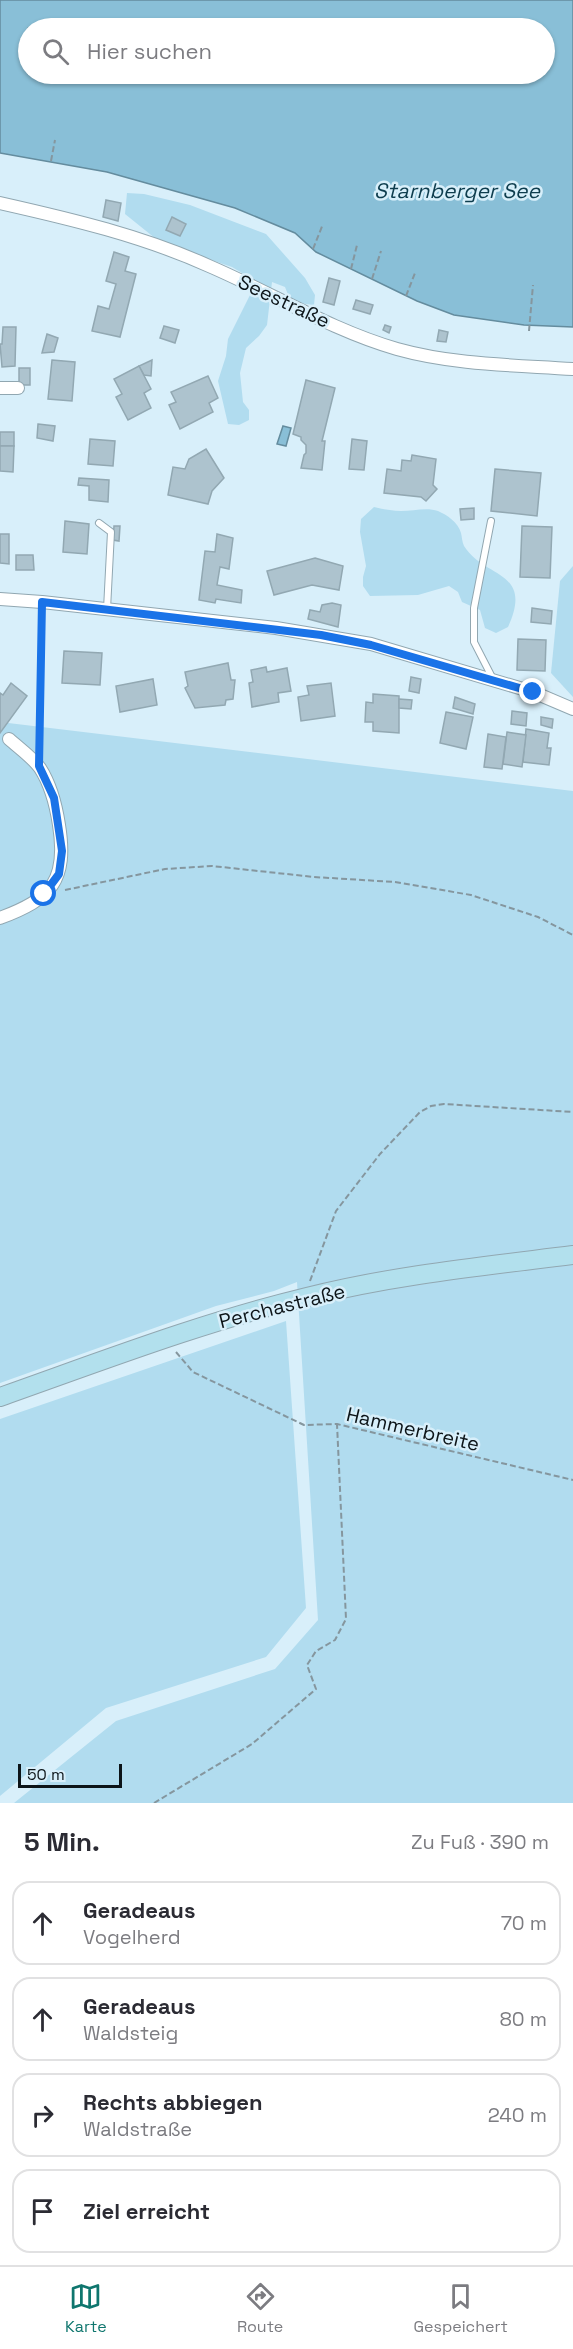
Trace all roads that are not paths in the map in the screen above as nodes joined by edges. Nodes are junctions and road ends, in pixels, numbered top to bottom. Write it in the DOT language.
graph roads {
  1 [pos="0,203"];
  2 [pos="573,369"];
  3 [pos="0,388"];
  4 [pos="18,388"];
  5 [pos="491,521"];
  6 [pos="99,523"];
  7 [pos="0,599"];
  8 [pos="107,609"];
  9 [pos="494,680"];
  10 [pos="573,709"];
  11 [pos="9,740"];
  12 [pos="0,918"];
  13 [pos="573,1255"];
  14 [pos="0,1397"];
  1 -- 2 [label="street, Seestraße"];
  3 -- 4 [label="street"];
  5 -- 9 [label="lane"];
  6 -- 8 [label="lane"];
  7 -- 8 [label="street"];
  8 -- 9 [label="street"];
  9 -- 10 [label="street"];
  11 -- 12 [label="street"];
  13 -- 14 [label="main road, Perchastraße"];
}
